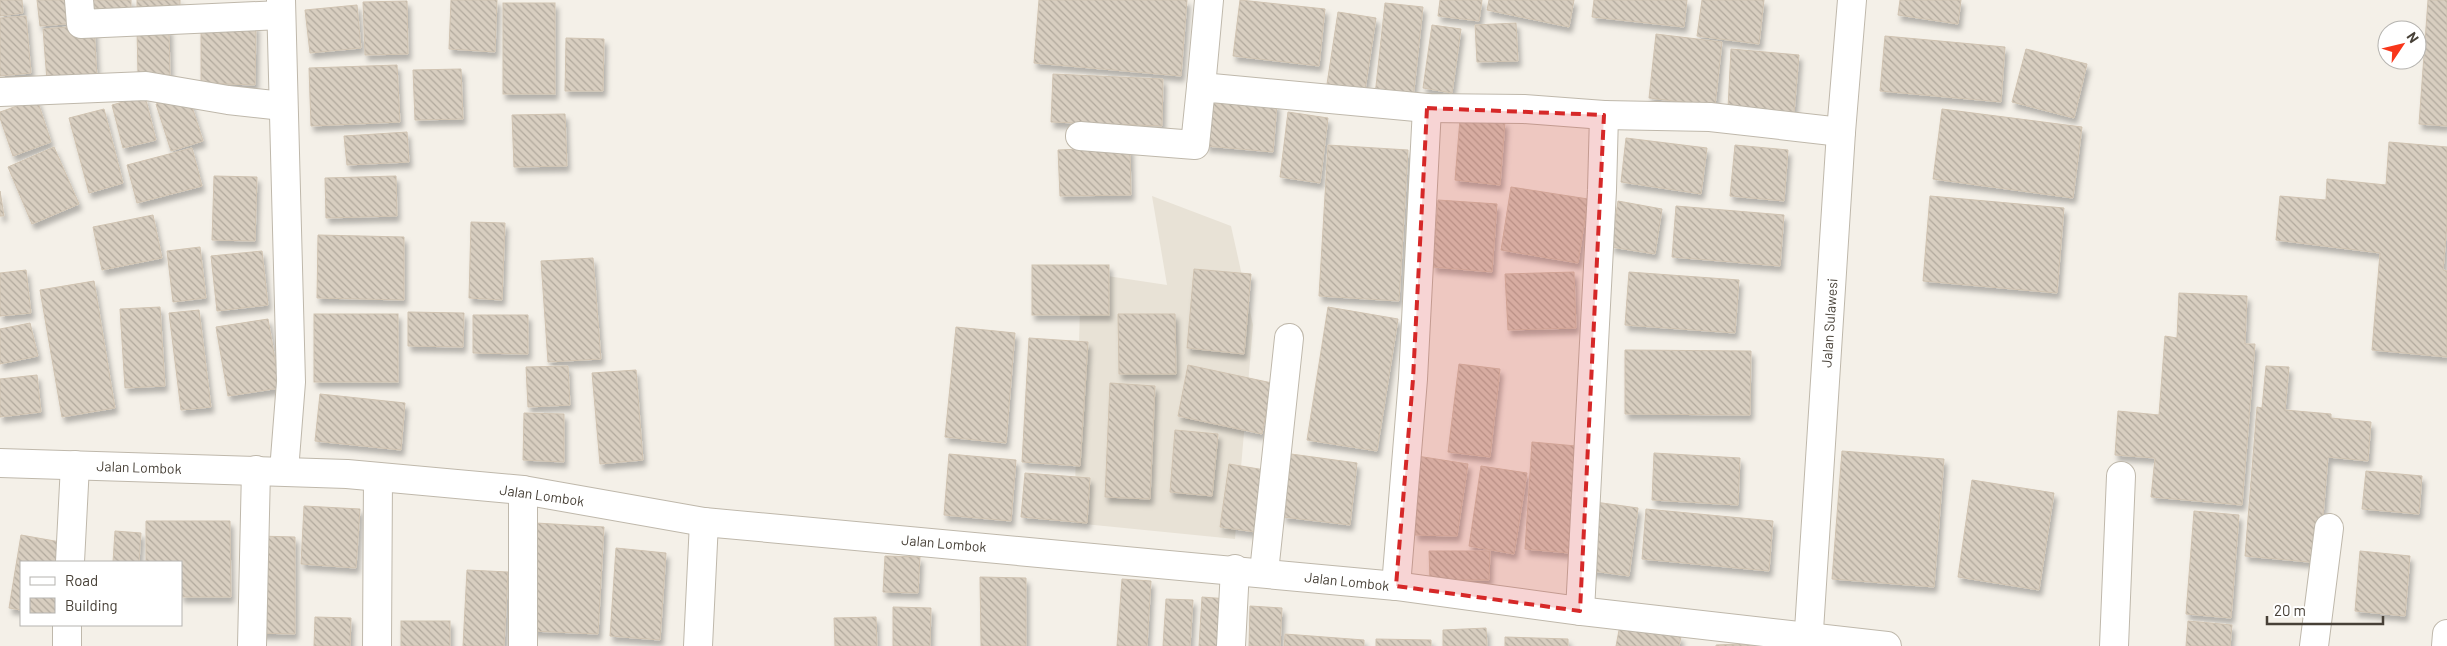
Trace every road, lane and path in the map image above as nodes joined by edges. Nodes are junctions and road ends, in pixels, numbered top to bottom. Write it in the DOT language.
graph roads {
  1 [pos="79,0"];
  2 [pos="1209,0"];
  3 [pos="1852,0"];
  4 [pos="281,7"];
  5 [pos="1200,87"];
  6 [pos="0,92"];
  7 [pos="283,106"];
  8 [pos="1426,108"];
  9 [pos="1604,115"];
  10 [pos="1841,132"];
  11 [pos="1080,136"];
  12 [pos="1289,338"];
  13 [pos="0,463"];
  14 [pos="75,465"];
  15 [pos="256,470"];
  16 [pos="284,471"];
  17 [pos="2121,476"];
  18 [pos="378,477"];
  19 [pos="523,490"];
  20 [pos="704,522"];
  21 [pos="2329,528"];
  22 [pos="70,561"];
  23 [pos="1235,569"];
  24 [pos="1264,572"];
  25 [pos="1396,586"];
  26 [pos="1580,611"];
  27 [pos="68,626"];
  28 [pos="2447,634"];
  29 [pos="1808,641"];
  30 [pos="66,646"];
  31 [pos="252,646"];
  32 [pos="377,646"];
  33 [pos="522,646"];
  34 [pos="698,646"];
  35 [pos="1231,646"];
  36 [pos="1887,646"];
  37 [pos="2114,646"];
  38 [pos="2314,646"];
  39 [pos="2446,646"];
  1 -- 4 [label="street"];
  2 -- 5 [label="street"];
  3 -- 10 [label="street, Jalan Sulawesi"];
  4 -- 7 [label="street"];
  5 -- 8 [label="street"];
  5 -- 11 [label="street"];
  6 -- 7 [label="street"];
  7 -- 16 [label="street"];
  8 -- 9 [label="street"];
  8 -- 25 [label="street"];
  9 -- 10 [label="street"];
  9 -- 26 [label="street"];
  10 -- 29 [label="street, Jalan Sulawesi"];
  12 -- 24 [label="street"];
  13 -- 14 [label="street, Jalan Lombok"];
  14 -- 15 [label="street, Jalan Lombok"];
  14 -- 22 [label="street"];
  15 -- 16 [label="street, Jalan Lombok"];
  15 -- 31 [label="street"];
  16 -- 18 [label="street, Jalan Lombok"];
  17 -- 37 [label="street"];
  18 -- 19 [label="street, Jalan Lombok"];
  18 -- 32 [label="street"];
  19 -- 20 [label="street, Jalan Lombok"];
  19 -- 33 [label="street"];
  20 -- 23 [label="street, Jalan Lombok"];
  20 -- 34 [label="street"];
  21 -- 38 [label="street"];
  23 -- 24 [label="street, Jalan Lombok"];
  23 -- 35 [label="street"];
  24 -- 25 [label="street, Jalan Lombok"];
  25 -- 26 [label="street, Jalan Lombok"];
  26 -- 29 [label="street, Jalan Lombok"];
  27 -- 30 [label="street"];
  28 -- 39 [label="street"];
  29 -- 36 [label="street, Jalan Lombok"];
}
